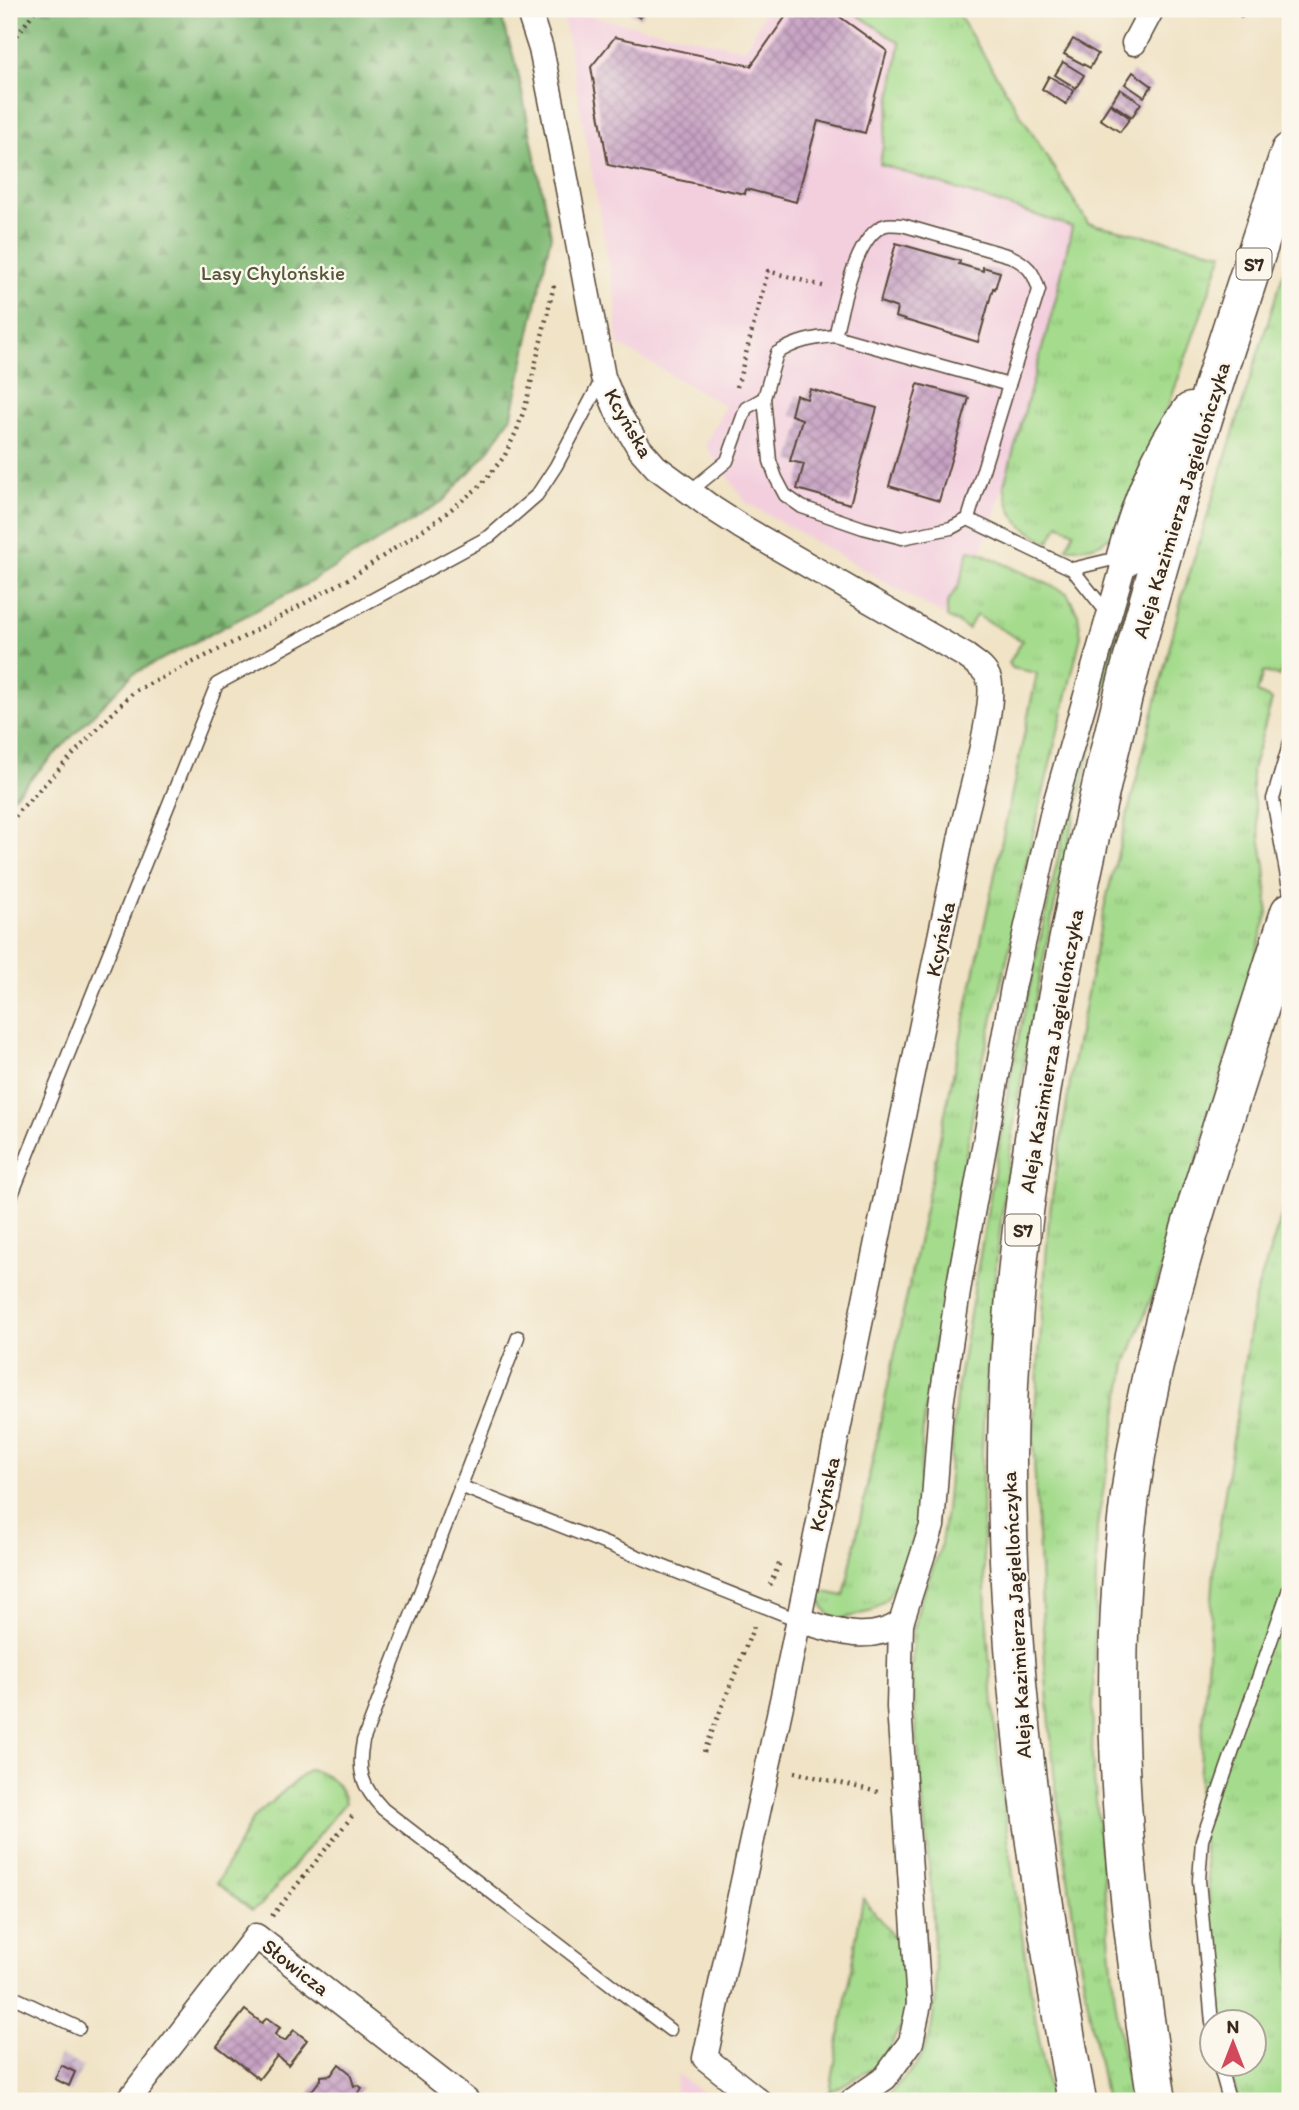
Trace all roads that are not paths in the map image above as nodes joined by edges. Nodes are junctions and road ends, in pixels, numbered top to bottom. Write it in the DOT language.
graph roads {
  1 [pos="528,9"];
  2 [pos="1152,9"];
  3 [pos="1134,43"];
  4 [pos="1290,152"];
  5 [pos="835,336"];
  6 [pos="603,377"];
  7 [pos="1217,377"];
  8 [pos="1009,385"];
  9 [pos="765,398"];
  10 [pos="690,492"];
  11 [pos="968,519"];
  12 [pos="1126,556"];
  13 [pos="1072,569"];
  14 [pos="1109,615"];
  15 [pos="1290,741"];
  16 [pos="1290,894"];
  17 [pos="1290,912"];
  18 [pos="9,1202"];
  19 [pos="518,1337"];
  20 [pos="460,1486"];
  21 [pos="1290,1586"];
  22 [pos="798,1620"];
  23 [pos="901,1622"];
  24 [pos="9,1995"];
  25 [pos="1211,2008"];
  26 [pos="79,2028"];
  27 [pos="670,2030"];
  28 [pos="1223,2078"];
  29 [pos="1228,2096"];
  30 [pos="128,2101"];
  31 [pos="467,2101"];
  32 [pos="759,2101"];
  33 [pos="852,2101"];
  34 [pos="1077,2101"];
  35 [pos="1157,2101"];
  1 -- 6 [label="street, Kcyńska"];
  2 -- 3 [label="street"];
  4 -- 7 [label="main road, Aleja Kazimierza Jagiellończyka / S7"];
  5 -- 8 [label="lane"];
  5 -- 8 [label="lane"];
  5 -- 9 [label="lane"];
  6 -- 10 [label="street, Kcyńska"];
  6 -- 18 [label="lane"];
  7 -- 12 [label="main road"];
  7 -- 34 [label="main road, Aleja Kazimierza Jagiellończyka / S7"];
  8 -- 11 [label="lane"];
  9 -- 10 [label="lane"];
  9 -- 11 [label="lane"];
  10 -- 22 [label="street, Kcyńska"];
  11 -- 13 [label="lane"];
  12 -- 13 [label="lane"];
  12 -- 14 [label="street"];
  13 -- 14 [label="lane"];
  14 -- 23 [label="street"];
  15 -- 16 [label="lane"];
  17 -- 35 [label="main road"];
  19 -- 20 [label="lane"];
  20 -- 22 [label="lane"];
  20 -- 27 [label="lane"];
  21 -- 25 [label="lane"];
  22 -- 23 [label="street"];
  22 -- 32 [label="street, Kcyńska"];
  23 -- 33 [label="street"];
  24 -- 26 [label="lane"];
  28 -- 29 [label="lane"];
  30 -- 31 [label="street, Słowicza"];
}
